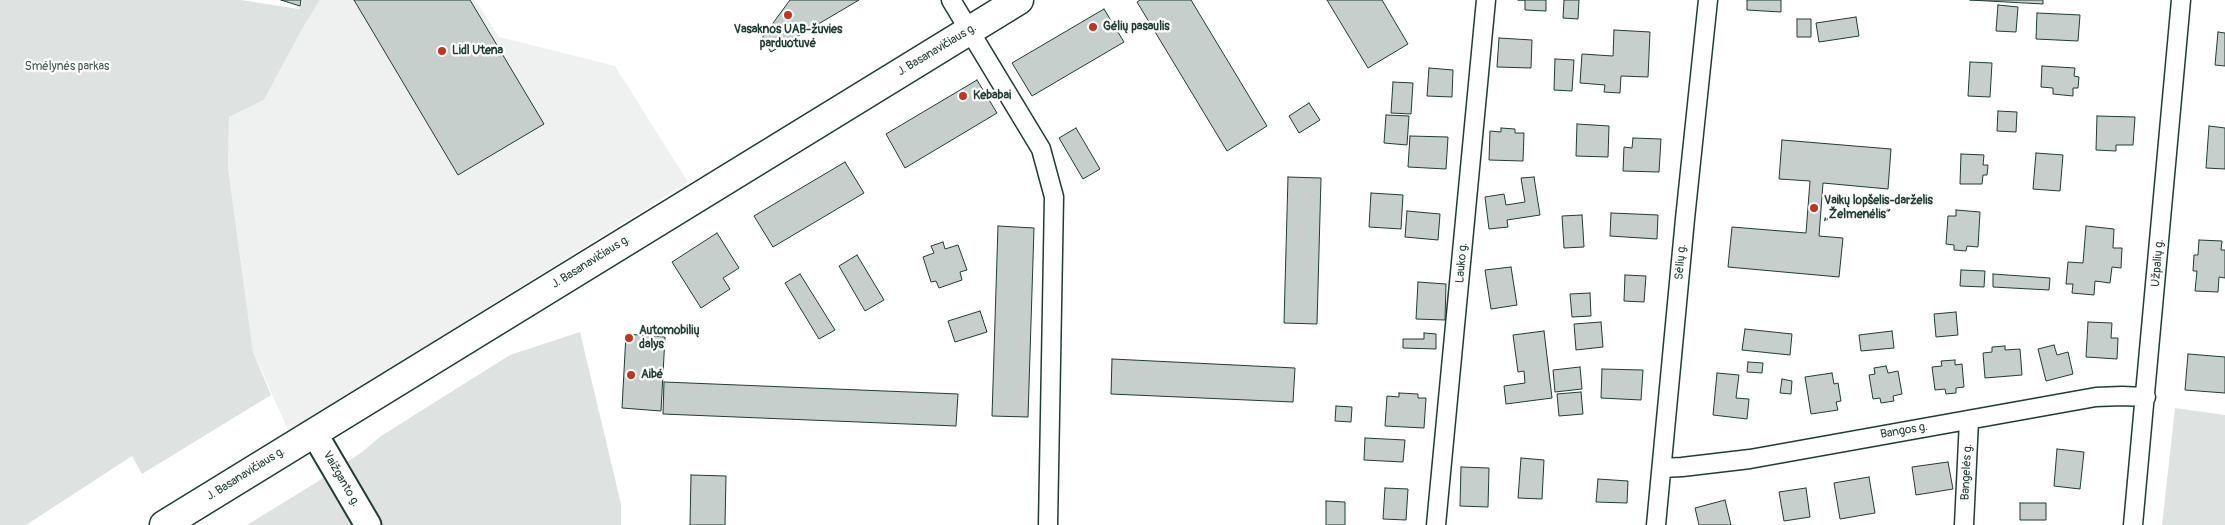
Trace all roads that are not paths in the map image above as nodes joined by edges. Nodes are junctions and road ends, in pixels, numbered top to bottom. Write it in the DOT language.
graph roads {
  1 [pos="950,0"];
  2 [pos="1020,0"];
  3 [pos="1486,0"];
  4 [pos="1708,0"];
  5 [pos="2181,0"];
  6 [pos="969,30"];
  7 [pos="2146,397"];
  8 [pos="1969,420"];
  9 [pos="314,433"];
  10 [pos="1662,468"];
  11 [pos="164,525"];
  12 [pos="368,525"];
  13 [pos="1048,525"];
  14 [pos="1436,525"];
  15 [pos="1656,525"];
  16 [pos="1964,525"];
  17 [pos="2133,525"];
  1 -- 6 [label="street"];
  2 -- 6 [label="main road, J. Basanavičiaus g."];
  3 -- 14 [label="street, Lauko g."];
  4 -- 10 [label="street, Sėlių g."];
  5 -- 7 [label="street, Užpalių g."];
  6 -- 9 [label="main road, J. Basanavičiaus g."];
  6 -- 13 [label="street"];
  7 -- 8 [label="street, Bangos g."];
  7 -- 17 [label="street, Užpalių g."];
  8 -- 10 [label="street, Bangos g."];
  8 -- 16 [label="street, Bangelės g."];
  9 -- 11 [label="main road, J. Basanavičiaus g."];
  9 -- 12 [label="main road, Vaižganto g."];
  10 -- 15 [label="street, Sėlių g."];
}
